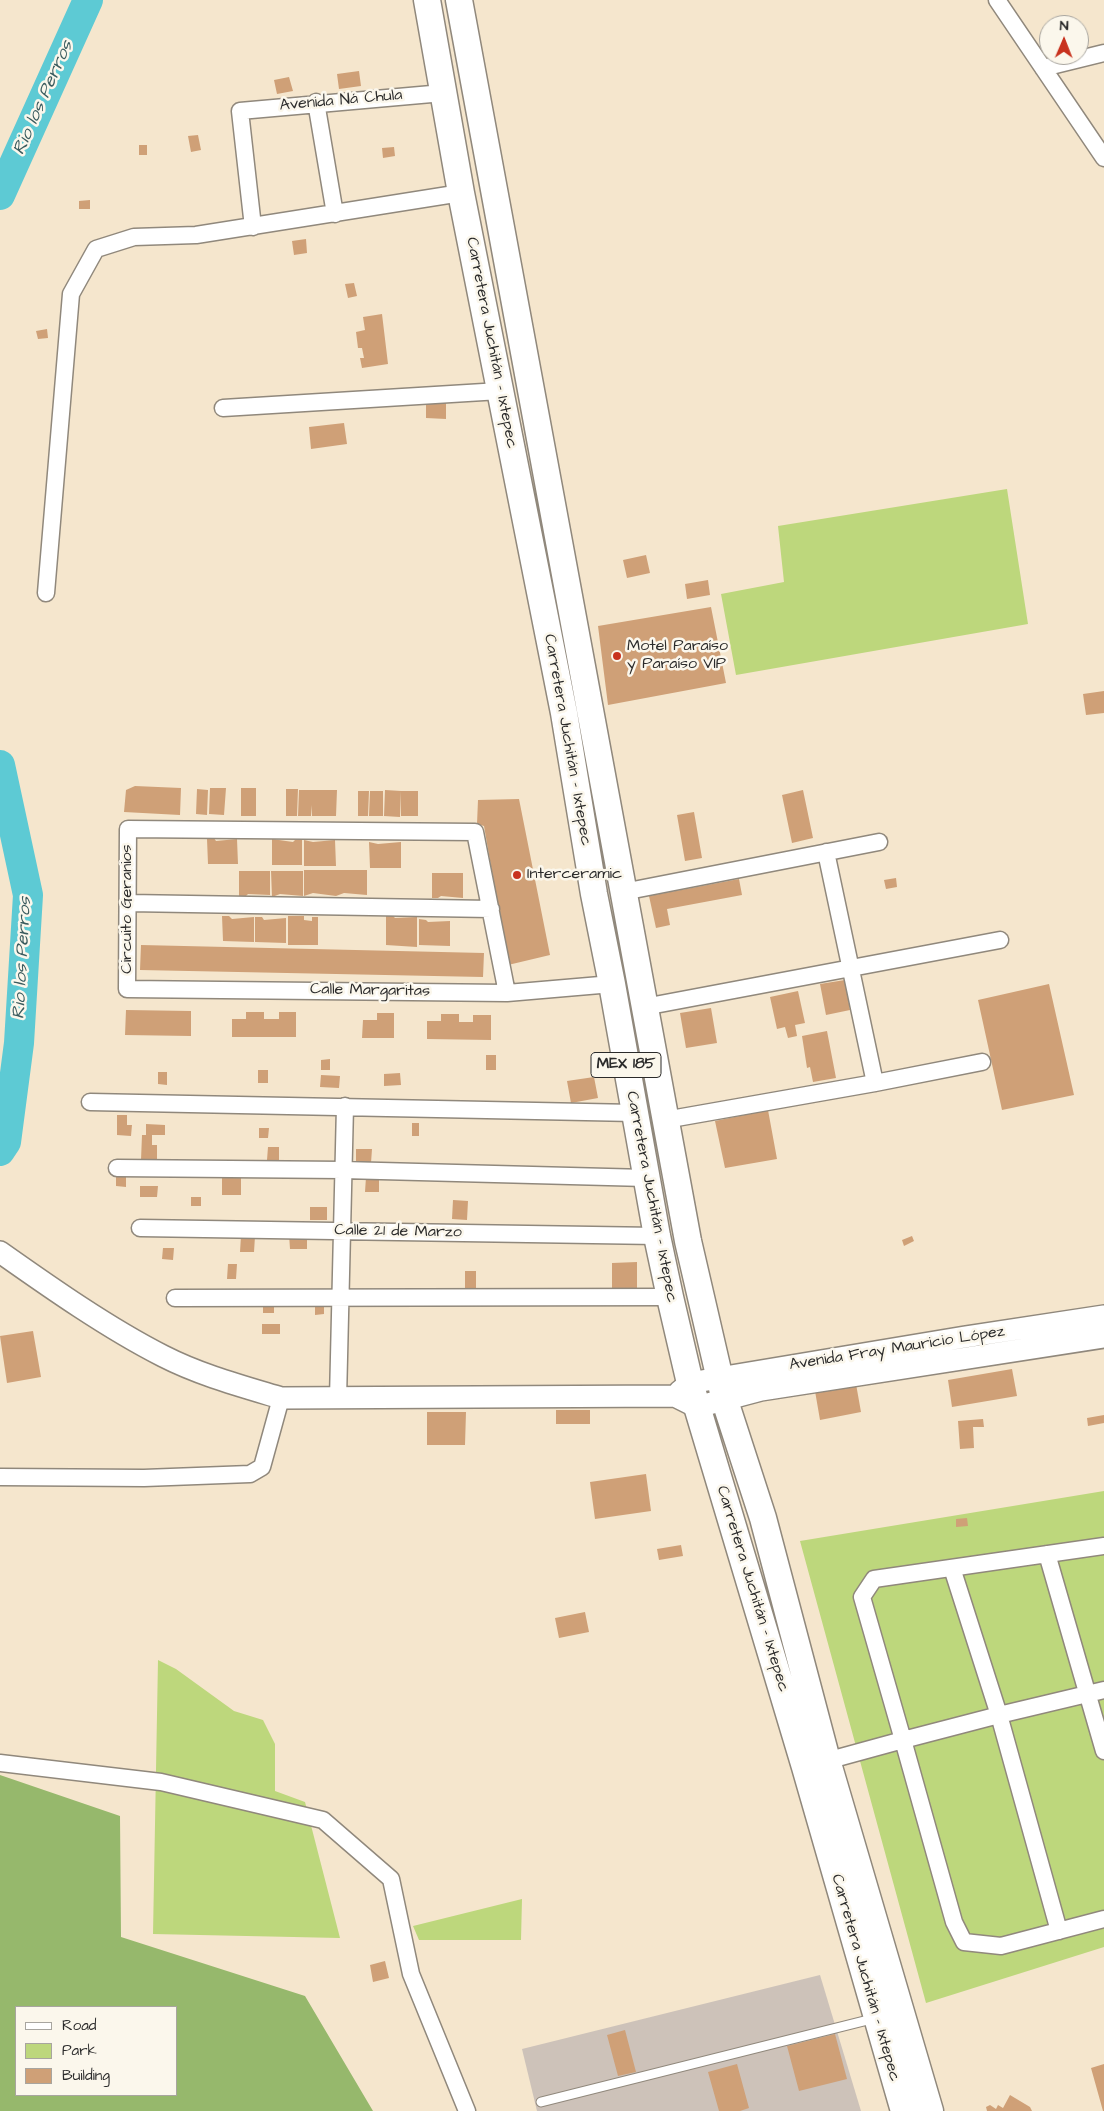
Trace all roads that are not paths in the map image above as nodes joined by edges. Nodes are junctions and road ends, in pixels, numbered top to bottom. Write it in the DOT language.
graph roads {
  1 [pos="427,0"];
  2 [pos="459,0"];
  3 [pos="997,0"];
  4 [pos="1104,53"];
  5 [pos="1043,68"];
  6 [pos="443,93"];
  7 [pos="316,102"];
  8 [pos="1104,158"];
  9 [pos="461,193"];
  10 [pos="335,214"];
  11 [pos="253,227"];
  12 [pos="500,390"];
  13 [pos="223,408"];
  14 [pos="564,565"];
  15 [pos="536,570"];
  16 [pos="46,593"];
  17 [pos="879,842"];
  18 [pos="826,852"];
  19 [pos="624,892"];
  20 [pos="129,903"];
  21 [pos="491,909"];
  22 [pos="1000,940"];
  23 [pos="850,968"];
  24 [pos="612,984"];
  25 [pos="127,989"];
  26 [pos="507,993"];
  27 [pos="644,1007"];
  28 [pos="982,1062"];
  29 [pos="874,1083"];
  30 [pos="90,1102"];
  31 [pos="345,1106"];
  32 [pos="635,1113"];
  33 [pos="665,1120"];
  34 [pos="117,1168"];
  35 [pos="343,1170"];
  36 [pos="646,1178"];
  37 [pos="140,1228"];
  38 [pos="342,1231"];
  39 [pos="656,1236"];
  40 [pos="0,1252"];
  41 [pos="340,1297"];
  42 [pos="670,1297"];
  43 [pos="175,1298"];
  44 [pos="1104,1316"];
  45 [pos="1104,1338"];
  46 [pos="722,1389"];
  47 [pos="687,1395"];
  48 [pos="281,1398"];
  49 [pos="338,1399"];
  50 [pos="0,1478"];
  51 [pos="1104,1546"];
  52 [pos="1047,1554"];
  53 [pos="952,1568"];
  54 [pos="1096,1692"];
  55 [pos="999,1715"];
  56 [pos="903,1740"];
  57 [pos="1104,1751"];
  58 [pos="0,1763"];
  59 [pos="816,1764"];
  60 [pos="1104,1919"];
  61 [pos="1059,1931"];
  62 [pos="876,2017"];
  63 [pos="541,2102"];
  64 [pos="466,2111"];
  65 [pos="904,2111"];
  66 [pos="930,2111"];
  1 -- 6 [label="main road, Carretera Juchitán - Ixtepec / MEX 185"];
  2 -- 14 [label="main road, Carretera Juchitán - Ixtepec / MEX 185"];
  3 -- 5 [label="street"];
  4 -- 5 [label="street"];
  5 -- 8 [label="street"];
  6 -- 7 [label="street, Avenida Ná Chula"];
  6 -- 9 [label="main road, Carretera Juchitán - Ixtepec / MEX 185"];
  7 -- 10 [label="street"];
  7 -- 11 [label="street, Avenida Ná Chula"];
  9 -- 10 [label="street"];
  9 -- 12 [label="main road, Carretera Juchitán - Ixtepec / MEX 185"];
  10 -- 11 [label="street"];
  11 -- 16 [label="street"];
  12 -- 13 [label="street"];
  12 -- 15 [label="main road, Carretera Juchitán - Ixtepec / MEX 185"];
  14 -- 15 [label="main road"];
  14 -- 19 [label="main road, Carretera Juchitán - Ixtepec / MEX 185"];
  15 -- 24 [label="main road, Carretera Juchitán - Ixtepec / MEX 185"];
  17 -- 18 [label="street"];
  18 -- 19 [label="street"];
  18 -- 23 [label="street"];
  19 -- 27 [label="main road, Carretera Juchitán - Ixtepec / MEX 185"];
  20 -- 21 [label="street"];
  20 -- 21 [label="street, Circuito Geranios"];
  20 -- 25 [label="street, Circuito Geranios"];
  21 -- 26 [label="street"];
  22 -- 23 [label="street"];
  23 -- 27 [label="street"];
  23 -- 29 [label="street"];
  24 -- 26 [label="street, Calle Margaritas"];
  24 -- 32 [label="main road, Carretera Juchitán - Ixtepec / MEX 185"];
  25 -- 26 [label="street, Calle Margaritas"];
  27 -- 33 [label="main road, Carretera Juchitán - Ixtepec / MEX 185"];
  28 -- 29 [label="street"];
  29 -- 33 [label="street"];
  30 -- 31 [label="street"];
  31 -- 32 [label="street"];
  31 -- 35 [label="street"];
  32 -- 36 [label="main road, Carretera Juchitán - Ixtepec / MEX 185"];
  33 -- 46 [label="main road, Carretera Juchitán - Ixtepec / MEX 185"];
  34 -- 35 [label="street"];
  35 -- 36 [label="street"];
  35 -- 38 [label="street"];
  36 -- 39 [label="main road, Carretera Juchitán - Ixtepec / MEX 185"];
  37 -- 38 [label="street, Calle 21 de Marzo"];
  38 -- 39 [label="street, Calle 21 de Marzo"];
  38 -- 41 [label="street"];
  39 -- 42 [label="main road, Carretera Juchitán - Ixtepec / MEX 185"];
  40 -- 48 [label="street, Avenida Fray Mauricio López"];
  41 -- 42 [label="street"];
  41 -- 43 [label="street"];
  41 -- 49 [label="street"];
  42 -- 47 [label="main road, Carretera Juchitán - Ixtepec / MEX 185"];
  44 -- 46 [label="street, Avenida Fray Mauricio López"];
  45 -- 46 [label="street, Avenida Fray Mauricio López"];
  46 -- 47 [label="street, Avenida Fray Mauricio López"];
  46 -- 59 [label="main road, Carretera Juchitán - Ixtepec / MEX 185"];
  47 -- 49 [label="street, Avenida Fray Mauricio López"];
  47 -- 59 [label="main road, Carretera Juchitán - Ixtepec / MEX 185"];
  48 -- 49 [label="street, Avenida Fray Mauricio López"];
  48 -- 50 [label="street"];
  51 -- 52 [label="street"];
  52 -- 53 [label="street"];
  52 -- 54 [label="street"];
  53 -- 55 [label="street"];
  53 -- 56 [label="street"];
  54 -- 55 [label="street"];
  54 -- 57 [label="street"];
  55 -- 56 [label="street"];
  55 -- 61 [label="street"];
  56 -- 59 [label="street"];
  56 -- 61 [label="street"];
  58 -- 64 [label="street"];
  59 -- 62 [label="main road, Carretera Juchitán - Ixtepec / MEX 185"];
  59 -- 66 [label="main road, Carretera Juchitán - Ixtepec / MEX 185"];
  60 -- 61 [label="street"];
  62 -- 63 [label="lane"];
  62 -- 65 [label="main road, Carretera Juchitán - Ixtepec / MEX 185"];
}
